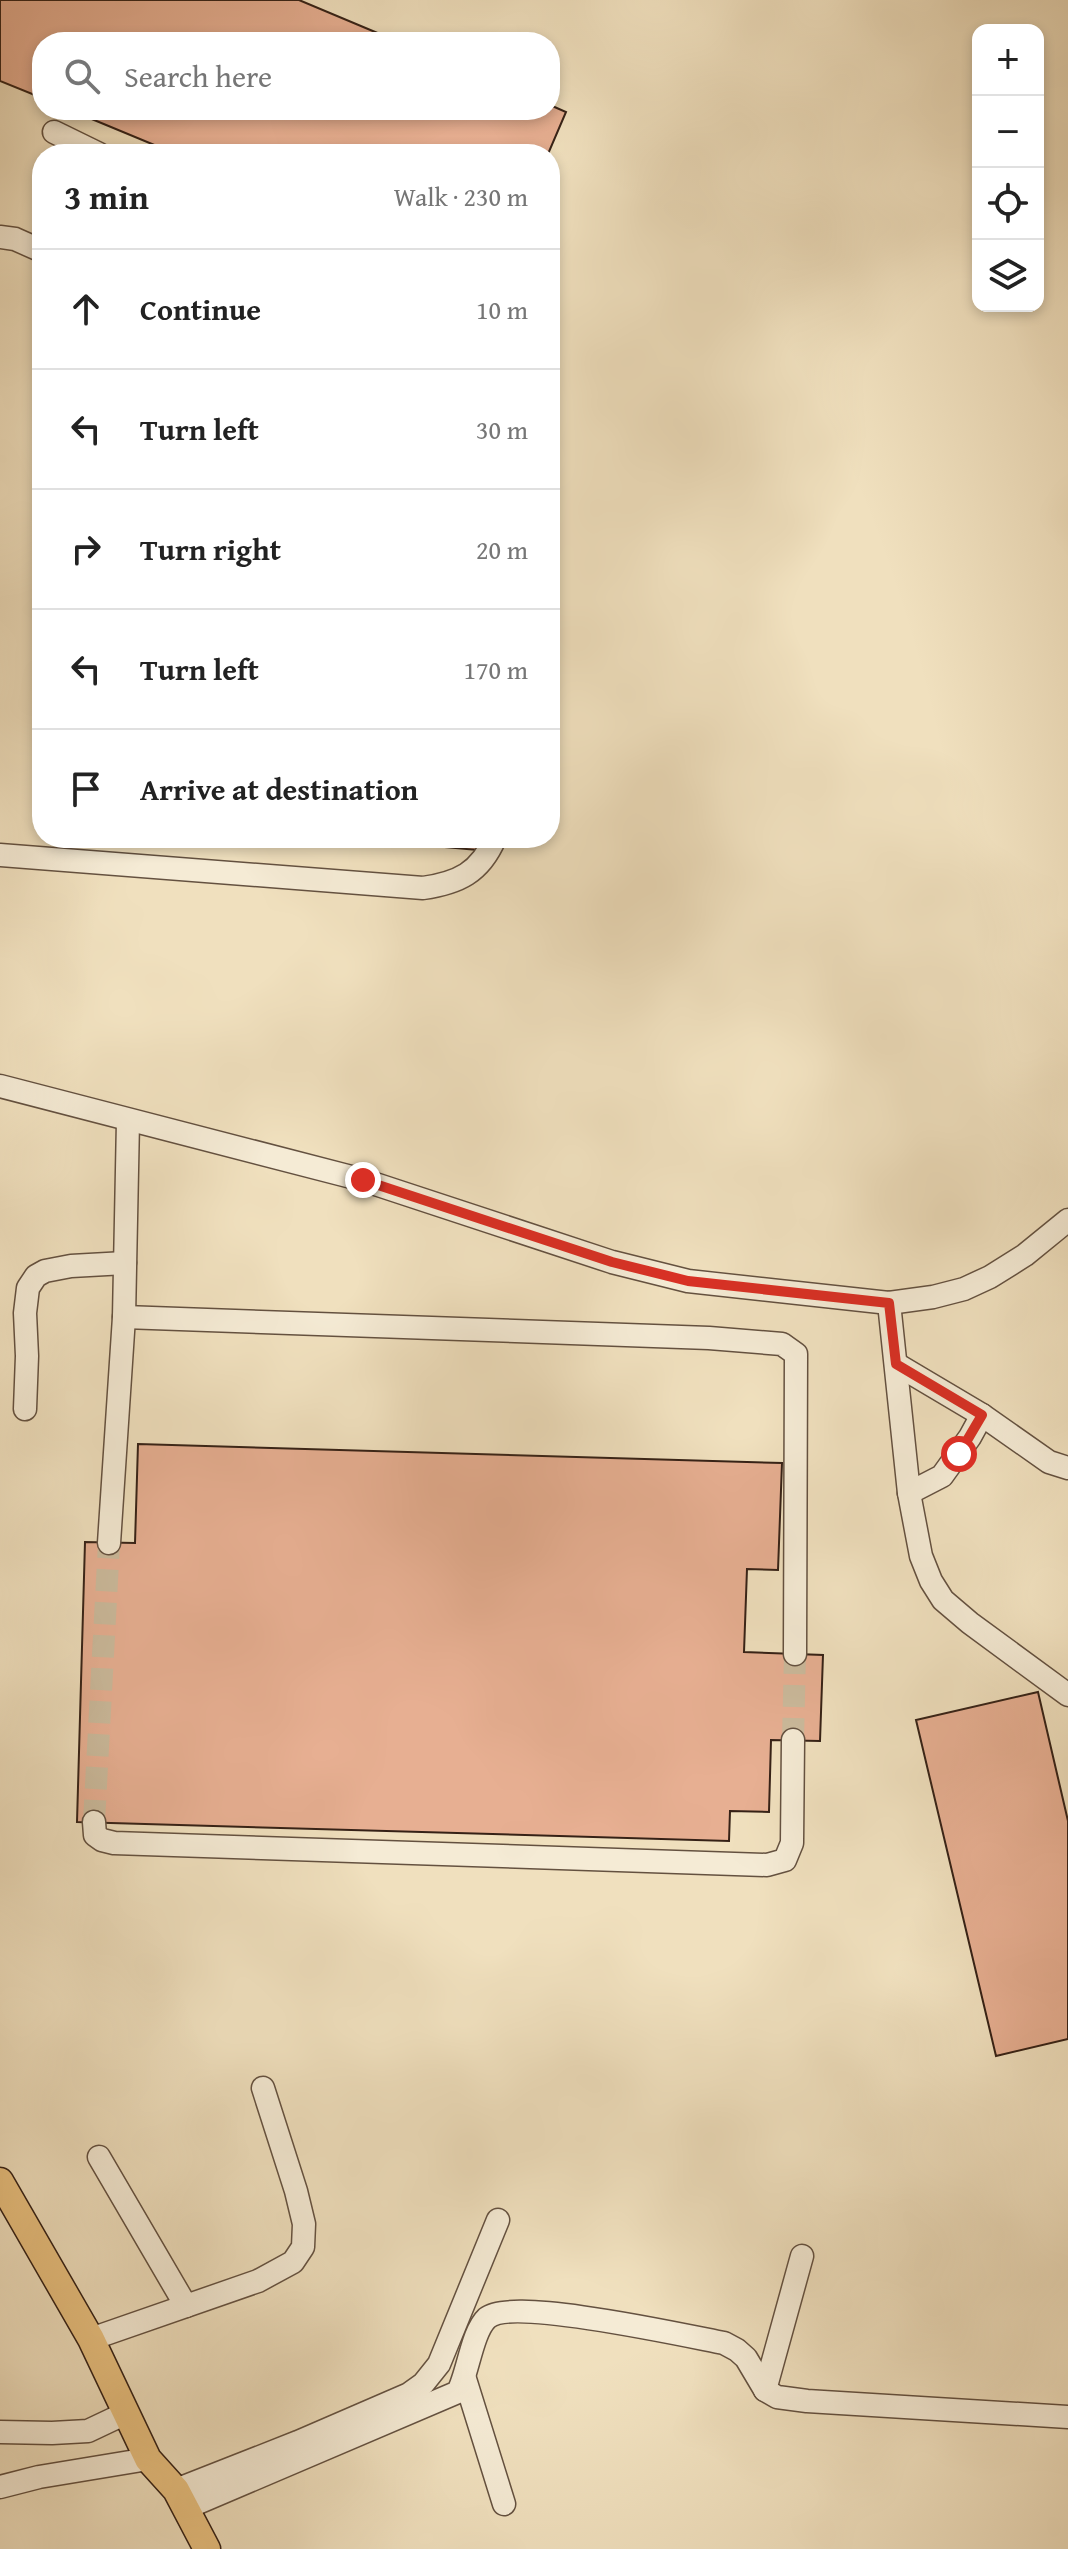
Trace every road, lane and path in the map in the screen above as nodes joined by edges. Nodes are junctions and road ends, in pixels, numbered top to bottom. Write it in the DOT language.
graph roads {
  1 [pos="54,132"];
  2 [pos="79,144"];
  3 [pos="0,237"];
  4 [pos="32,247"];
  5 [pos="491,848"];
  6 [pos="0,855"];
  7 [pos="0,1086"];
  8 [pos="128,1121"];
  9 [pos="1068,1220"];
  10 [pos="125,1263"];
  11 [pos="889,1303"];
  12 [pos="124,1317"];
  13 [pos="896,1364"];
  14 [pos="25,1409"];
  15 [pos="982,1415"];
  16 [pos="1068,1468"];
  17 [pos="909,1493"];
  18 [pos="109,1543"];
  19 [pos="795,1654"];
  20 [pos="1068,1695"];
  21 [pos="793,1740"];
  22 [pos="94,1822"];
  23 [pos="263,2088"];
  24 [pos="99,2157"];
  25 [pos="0,2181"];
  26 [pos="498,2220"];
  27 [pos="802,2256"];
  28 [pos="186,2306"];
  29 [pos="91,2339"];
  30 [pos="465,2379"];
  31 [pos="765,2390"];
  32 [pos="126,2413"];
  33 [pos="1068,2417"];
  34 [pos="0,2432"];
  35 [pos="148,2459"];
  36 [pos="0,2487"];
  37 [pos="181,2499"];
  38 [pos="504,2504"];
  39 [pos="207,2549"];
  1 -- 2 [label="street"];
  3 -- 4 [label="street"];
  5 -- 6 [label="street"];
  7 -- 8 [label="street"];
  8 -- 10 [label="street"];
  8 -- 11 [label="street"];
  9 -- 11 [label="street"];
  10 -- 12 [label="street"];
  10 -- 14 [label="street"];
  11 -- 13 [label="street"];
  12 -- 18 [label="street"];
  12 -- 19 [label="street"];
  13 -- 15 [label="street"];
  13 -- 17 [label="street"];
  15 -- 16 [label="street"];
  15 -- 17 [label="street"];
  17 -- 20 [label="street"];
  21 -- 22 [label="street"];
  23 -- 28 [label="street"];
  24 -- 28 [label="street"];
  25 -- 29 [label="main road"];
  26 -- 37 [label="street"];
  27 -- 31 [label="street"];
  28 -- 29 [label="street"];
  29 -- 32 [label="main road"];
  30 -- 31 [label="street"];
  30 -- 37 [label="street"];
  30 -- 38 [label="street"];
  31 -- 33 [label="street"];
  32 -- 34 [label="street"];
  32 -- 35 [label="main road"];
  35 -- 36 [label="street"];
  35 -- 37 [label="main road"];
  37 -- 39 [label="main road"];
}
